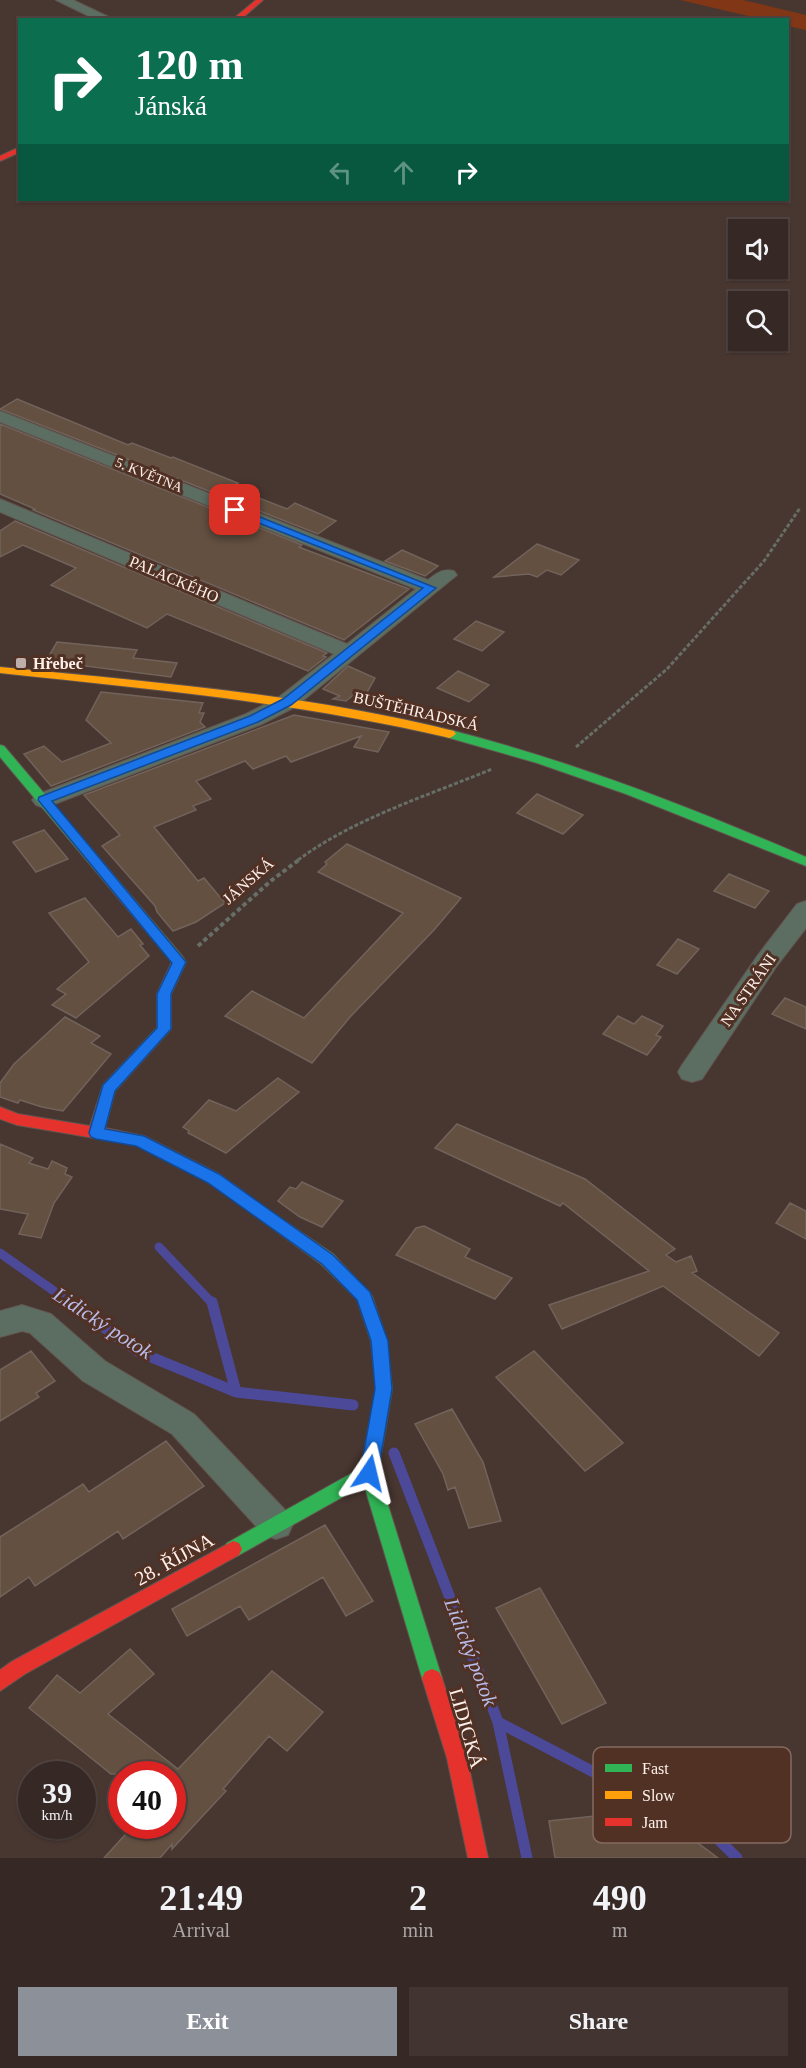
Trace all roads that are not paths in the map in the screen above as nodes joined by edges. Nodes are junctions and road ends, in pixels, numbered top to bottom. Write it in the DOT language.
graph roads {
  1 [pos="62,0"];
  2 [pos="260,0"];
  3 [pos="104,18"];
  4 [pos="238,18"];
  5 [pos="18,150"];
  6 [pos="0,159"];
  7 [pos="6,424"];
  8 [pos="0,505"];
  9 [pos="349,653"];
  10 [pos="0,670"];
  11 [pos="287,702"];
  12 [pos="0,749"];
  13 [pos="44,800"];
  14 [pos="806,862"];
  15 [pos="806,910"];
  16 [pos="692,1071"];
  17 [pos="0,1113"];
  18 [pos="96,1133"];
  19 [pos="0,1324"];
  20 [pos="369,1473"];
  21 [pos="276,1524"];
  22 [pos="0,1682"];
  23 [pos="478,1858"];
  1 -- 3 [label="street"];
  2 -- 4 [label="street"];
  5 -- 6 [label="street"];
  7 -- 9 [label="street, 5. KVĚTNA"];
  8 -- 9 [label="street, PALACKÉHO"];
  9 -- 11 [label="street"];
  10 -- 11 [label="street, BUŠTĚHRADSKÁ"];
  11 -- 13 [label="street"];
  11 -- 14 [label="street, BUŠTĚHRADSKÁ"];
  12 -- 13 [label="street"];
  13 -- 18 [label="street"];
  15 -- 16 [label="street, NA STRÁNI"];
  17 -- 18 [label="street"];
  18 -- 20 [label="street"];
  19 -- 21 [label="street"];
  20 -- 21 [label="street, 28. ŘÍJNA"];
  20 -- 23 [label="street, LIDICKÁ"];
  21 -- 22 [label="street, 28. ŘÍJNA"];
}
